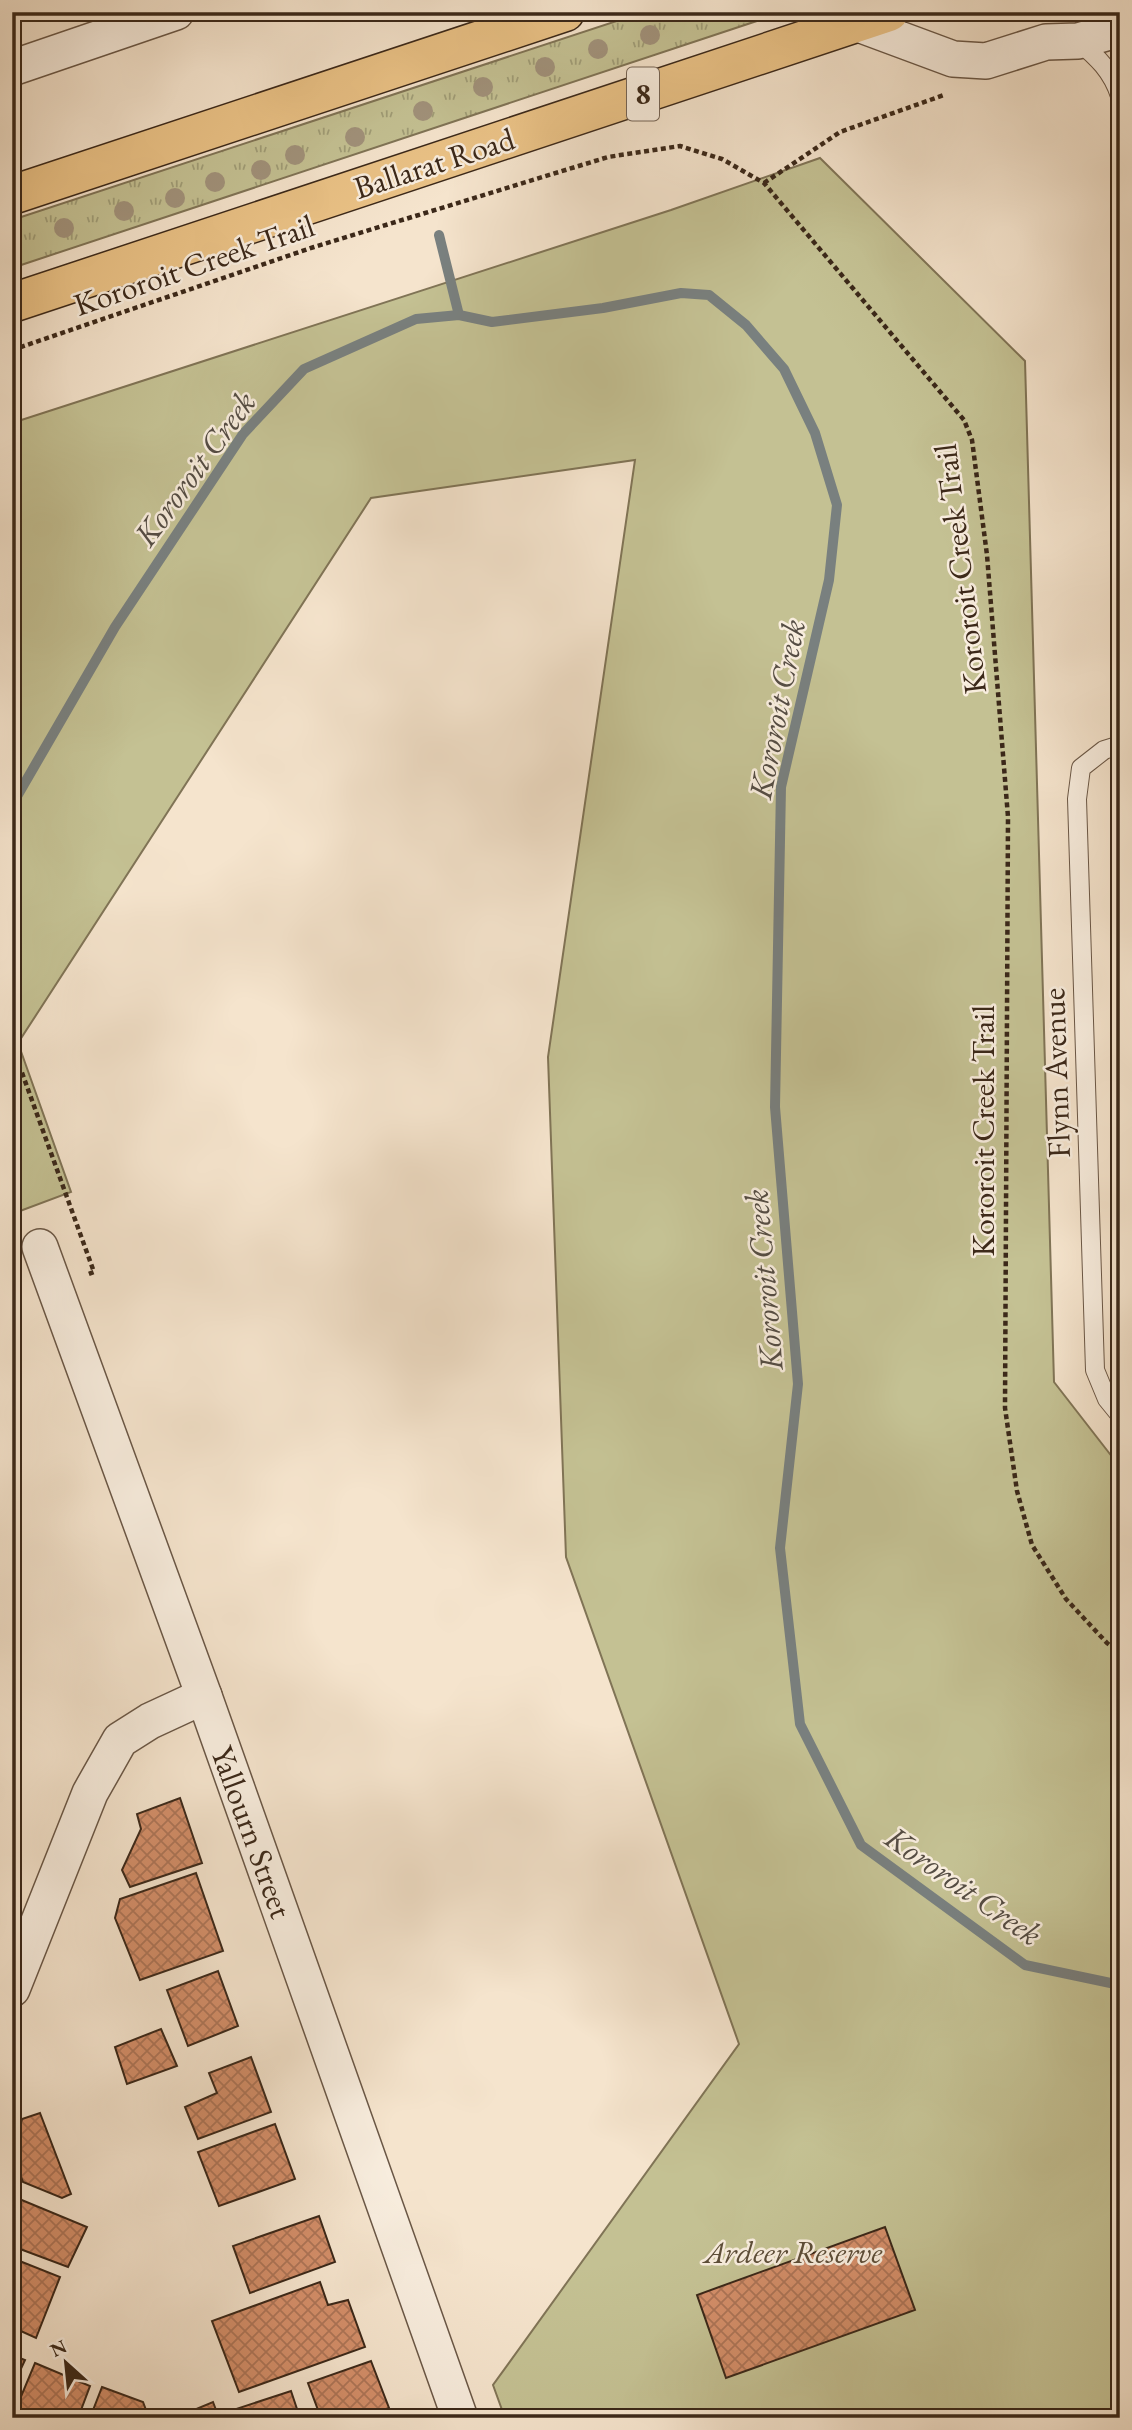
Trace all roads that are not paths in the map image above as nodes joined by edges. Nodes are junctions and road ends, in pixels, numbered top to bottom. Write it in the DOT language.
graph roads {
  1 [pos="176,12"];
  2 [pos="565,12"];
  3 [pos="873,18"];
  4 [pos="1120,29"];
  5 [pos="1077,41"];
  6 [pos="12,68"];
  7 [pos="1120,96"];
  8 [pos="12,195"];
  9 [pos="12,303"];
  10 [pos="1120,745"];
  11 [pos="40,1247"];
  12 [pos="1120,1415"];
  13 [pos="209,1710"];
  14 [pos="12,1989"];
  15 [pos="460,2418"];
  1 -- 6 [label="street"];
  2 -- 8 [label="highway"];
  3 -- 5 [label="street, Ballarat Road"];
  3 -- 9 [label="highway, Ballarat Road / 8"];
  4 -- 5 [label="street, Ballarat Road"];
  5 -- 7 [label="lane"];
  10 -- 12 [label="lane, Flynn Avenue"];
  11 -- 13 [label="street, Yallourn Street"];
  13 -- 14 [label="street"];
  13 -- 15 [label="street, Yallourn Street"];
}
